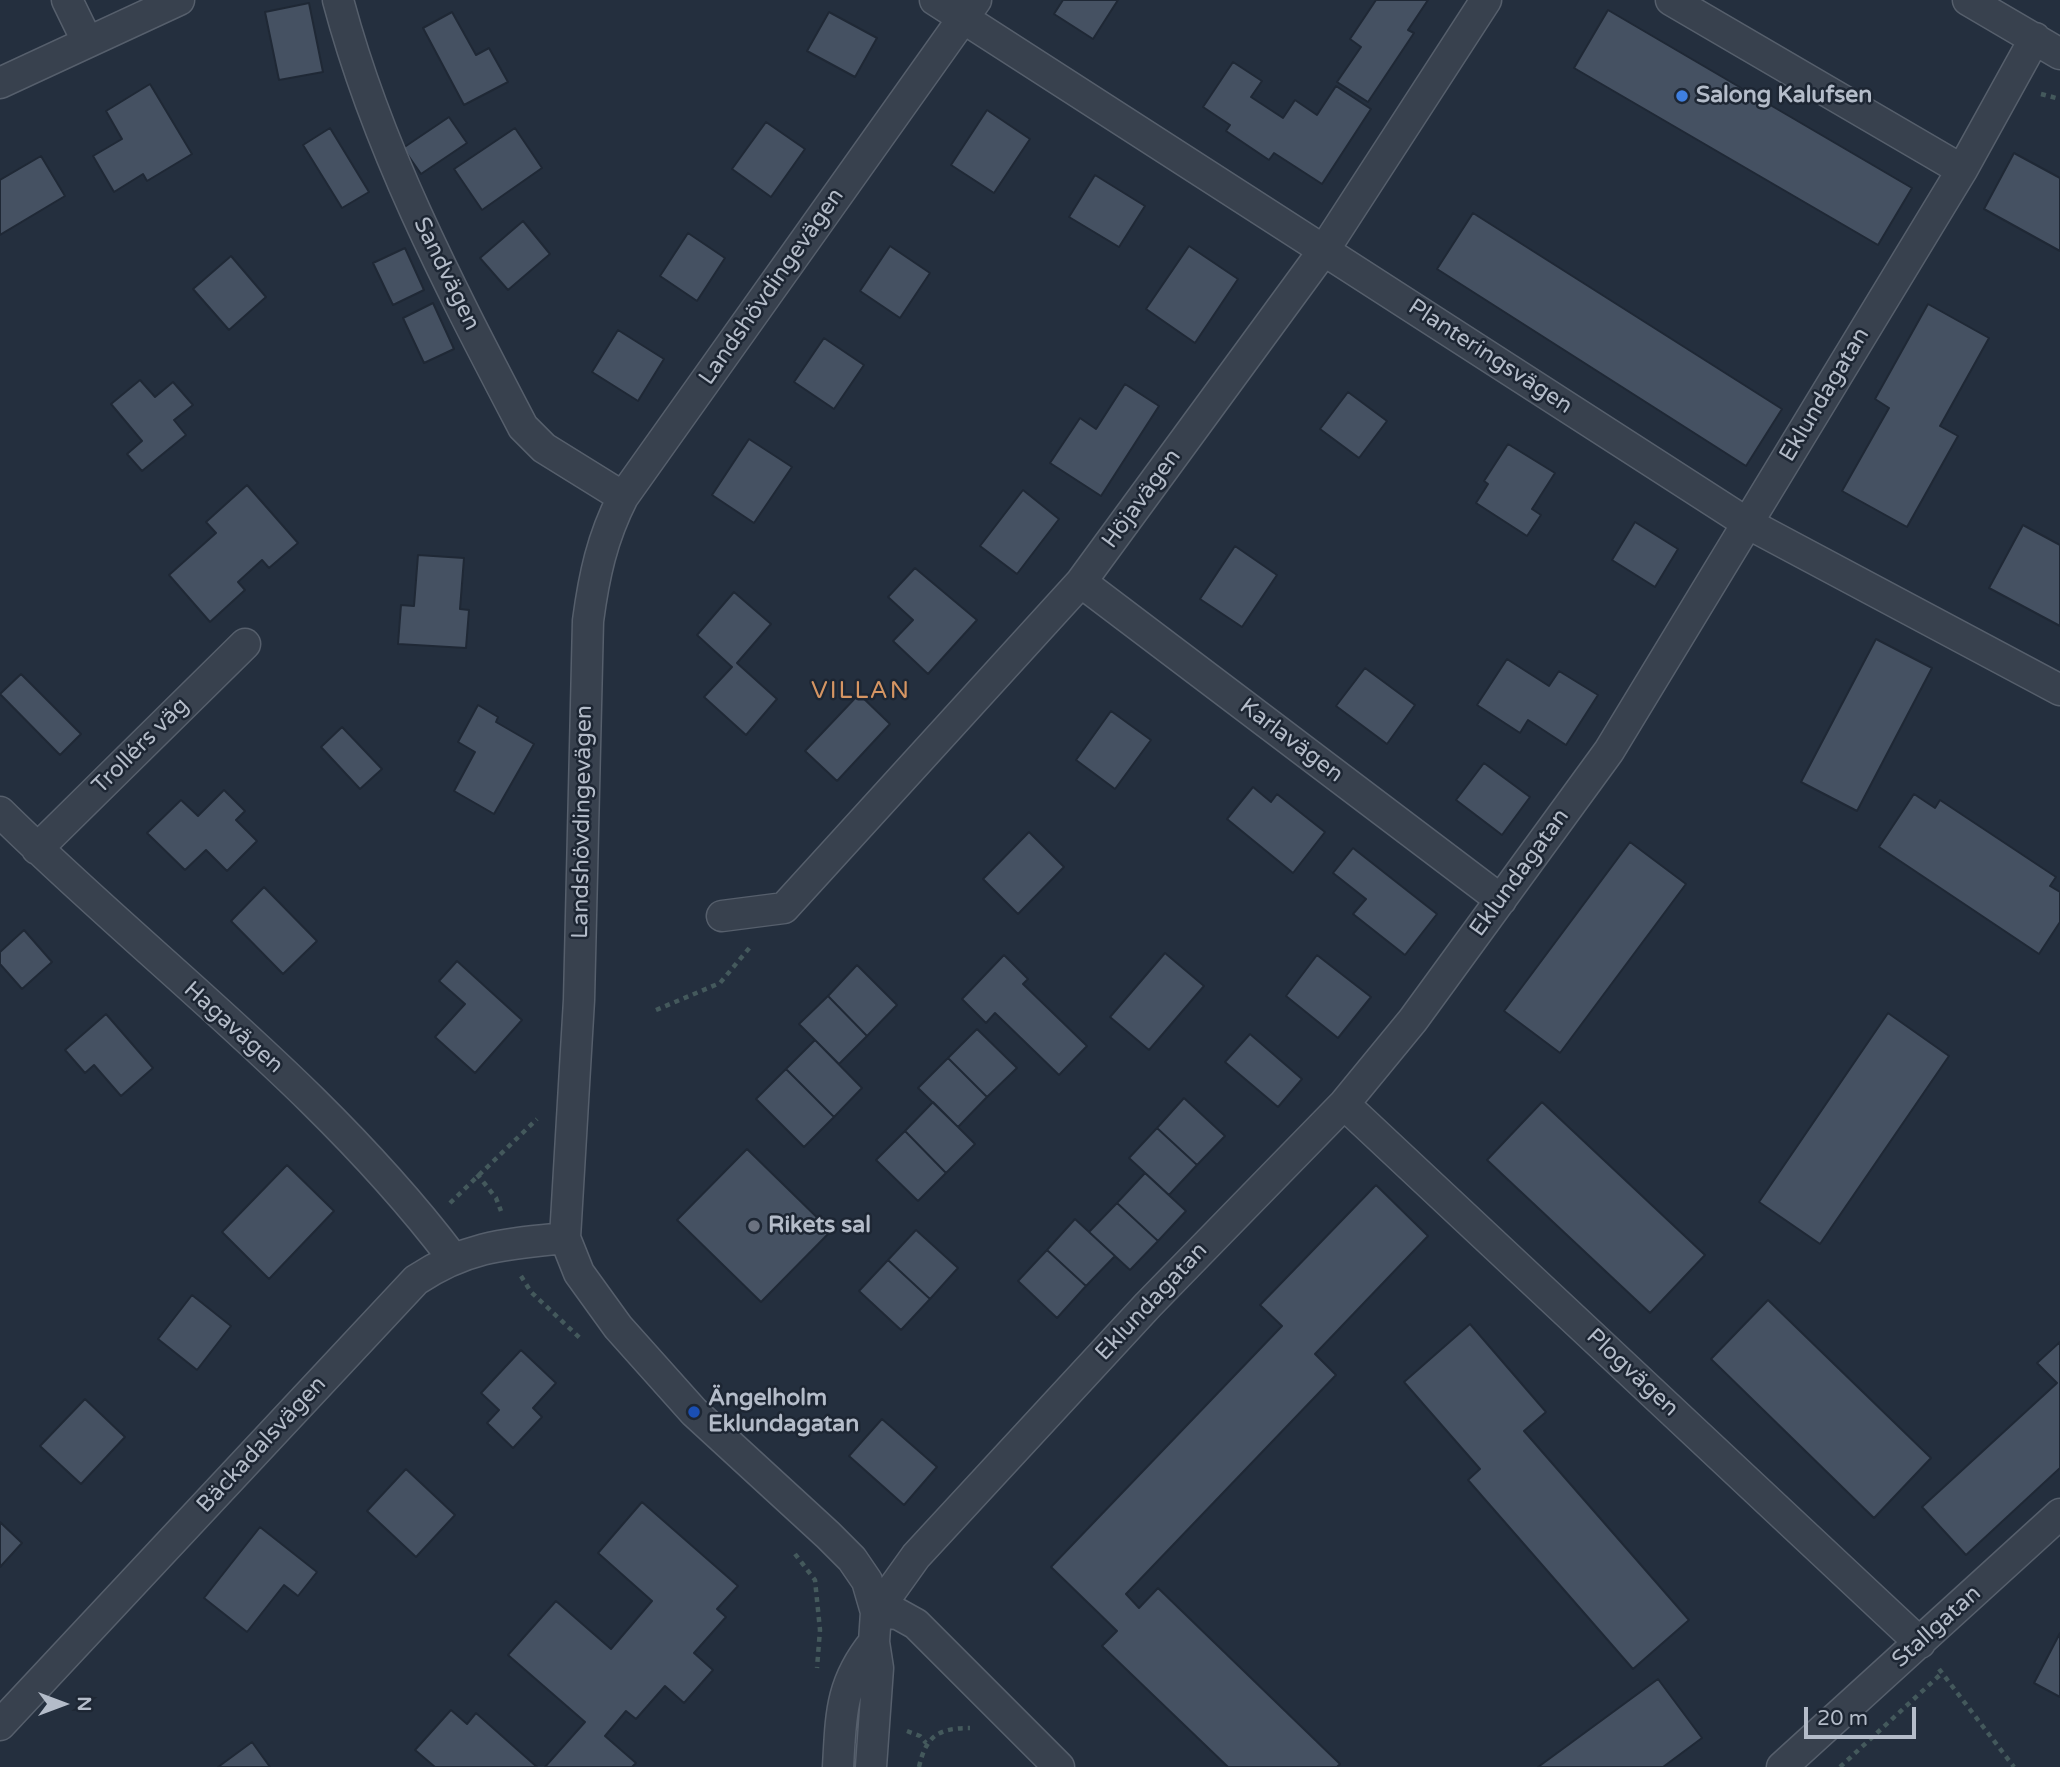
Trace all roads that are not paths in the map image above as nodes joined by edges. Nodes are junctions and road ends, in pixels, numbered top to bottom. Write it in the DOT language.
graph roads {
  1 [pos="67,0"];
  2 [pos="180,0"];
  3 [pos="338,0"];
  4 [pos="935,0"];
  5 [pos="1486,0"];
  6 [pos="1671,0"];
  7 [pos="1968,0"];
  8 [pos="969,9"];
  9 [pos="2035,38"];
  10 [pos="87,41"];
  11 [pos="2060,54"];
  12 [pos="0,83"];
  13 [pos="1962,170"];
  14 [pos="1324,250"];
  15 [pos="623,498"];
  16 [pos="1747,523"];
  17 [pos="1081,582"];
  18 [pos="246,644"];
  19 [pos="2060,690"];
  20 [pos="0,812"];
  21 [pos="37,849"];
  22 [pos="1501,900"];
  23 [pos="722,916"];
  24 [pos="1344,1104"];
  25 [pos="565,1238"];
  26 [pos="452,1257"];
  27 [pos="2060,1514"];
  28 [pos="876,1612"];
  29 [pos="874,1642"];
  30 [pos="1920,1643"];
  31 [pos="0,1725"];
  32 [pos="838,1767"];
  33 [pos="871,1767"];
  34 [pos="1059,1767"];
  35 [pos="1782,1767"];
  1 -- 10 [label="street"];
  2 -- 10 [label="street"];
  3 -- 15 [label="street, Sandvägen"];
  4 -- 8 [label="street, Planteringsvägen"];
  5 -- 14 [label="street, Höjavägen"];
  6 -- 13 [label="street"];
  7 -- 9 [label="street"];
  8 -- 14 [label="street, Planteringsvägen"];
  8 -- 15 [label="street, Landshövdingevägen"];
  9 -- 11 [label="street"];
  9 -- 13 [label="street, Eklundagatan"];
  10 -- 12 [label="street"];
  13 -- 16 [label="street, Eklundagatan"];
  14 -- 16 [label="street, Planteringsvägen"];
  14 -- 17 [label="street, Höjavägen"];
  15 -- 25 [label="street, Landshövdingevägen"];
  16 -- 19 [label="street, Planteringsvägen"];
  16 -- 22 [label="street, Eklundagatan"];
  17 -- 22 [label="street, Karlavägen"];
  17 -- 23 [label="street, Höjavägen"];
  18 -- 21 [label="street, Trollérs väg"];
  20 -- 21 [label="street, Hagavägen"];
  21 -- 26 [label="street, Hagavägen"];
  22 -- 24 [label="street, Eklundagatan"];
  24 -- 28 [label="street, Eklundagatan"];
  24 -- 30 [label="street, Plogvägen"];
  25 -- 26 [label="street, Bäckadalsvägen"];
  25 -- 28 [label="street, Landshövdingevägen"];
  26 -- 31 [label="street, Bäckadalsvägen"];
  27 -- 30 [label="street, Stallgatan"];
  28 -- 29 [label="street, Landshövdingevägen"];
  28 -- 34 [label="street"];
  29 -- 32 [label="street"];
  29 -- 33 [label="street, Landshövdingevägen"];
  30 -- 35 [label="street, Stallgatan"];
}
